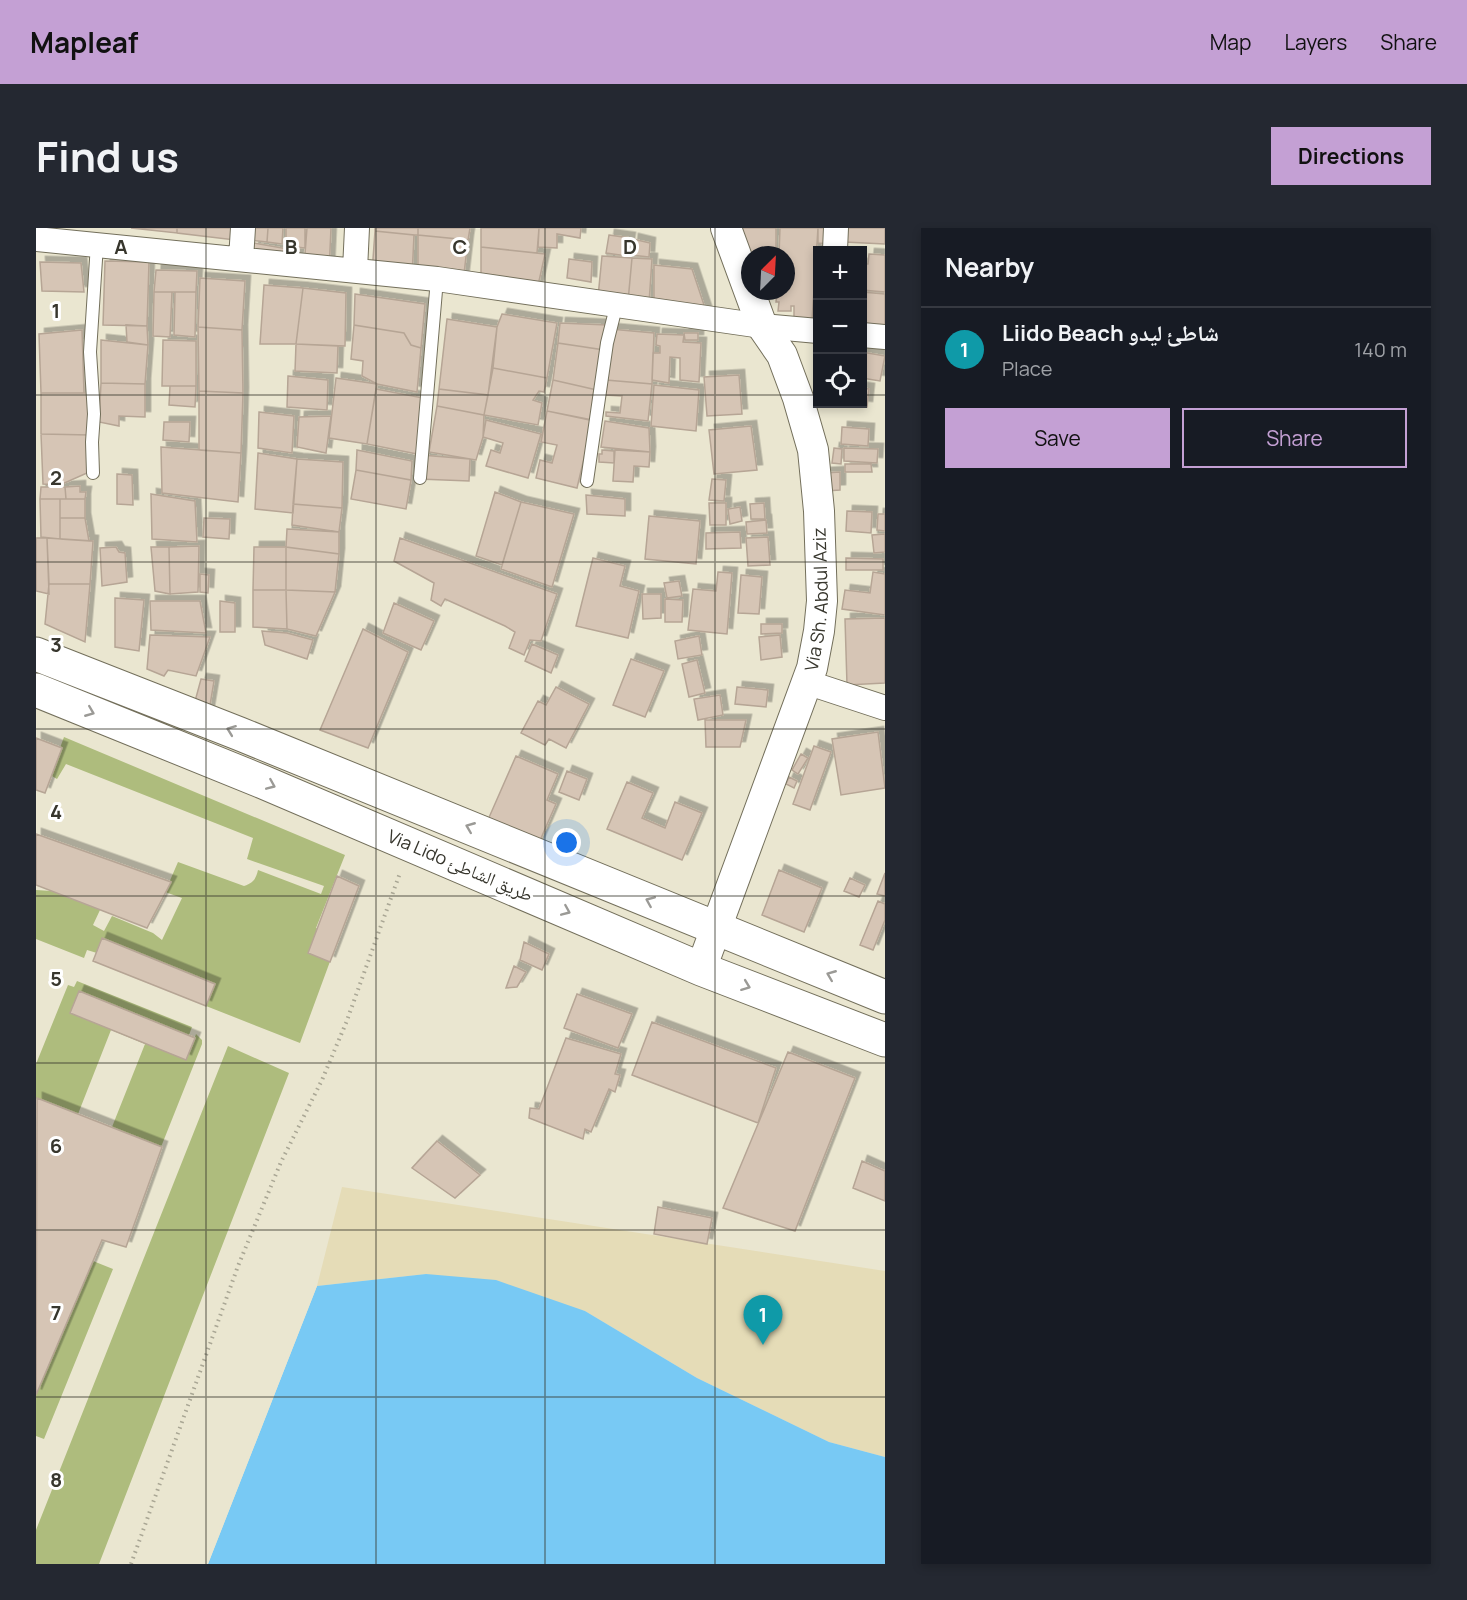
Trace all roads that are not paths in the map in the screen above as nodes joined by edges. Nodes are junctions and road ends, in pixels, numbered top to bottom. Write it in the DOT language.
graph roads {
  1 [pos="243,228"];
  2 [pos="357,228"];
  3 [pos="726,228"];
  4 [pos="836,228"];
  5 [pos="121,238"];
  6 [pos="36,239"];
  7 [pos="97,244"];
  8 [pos="836,246"];
  9 [pos="241,259"];
  10 [pos="356,270"];
  11 [pos="437,279"];
  12 [pos="617,303"];
  13 [pos="762,326"];
  14 [pos="813,331"];
  15 [pos="867,335"];
  16 [pos="885,337"];
  17 [pos="93,473"];
  18 [pos="420,478"];
  19 [pos="587,481"];
  20 [pos="36,654"];
  21 [pos="806,682"];
  22 [pos="36,690"];
  23 [pos="885,708"];
  24 [pos="715,928"];
  25 [pos="701,969"];
  26 [pos="885,997"];
  27 [pos="885,1040"];
  1 -- 9 [label="street"];
  2 -- 10 [label="street"];
  3 -- 13 [label="street, Via Sh. Abdul Aziz"];
  4 -- 8 [label="street"];
  5 -- 7 [label="street"];
  5 -- 9 [label="street"];
  6 -- 7 [label="street"];
  7 -- 17 [label="lane"];
  9 -- 10 [label="street"];
  10 -- 11 [label="street"];
  11 -- 12 [label="street"];
  11 -- 18 [label="lane"];
  12 -- 13 [label="street"];
  12 -- 19 [label="lane"];
  13 -- 14 [label="street"];
  13 -- 21 [label="street, Via Sh. Abdul Aziz"];
  15 -- 16 [label="street"];
  24 -- 20 [label="main road, one-way"];
  21 -- 23 [label="street"];
  21 -- 24 [label="street, Via Sh. Abdul Aziz"];
  22 -- 25 [label="main road, Via Lido طريق الشاطئ, one-way"];
  24 -- 25 [label="street, Via Sh. Abdul Aziz"];
  26 -- 24 [label="main road, one-way"];
  25 -- 27 [label="main road, Via Lido طريق الشاطئ, one-way"];
}
